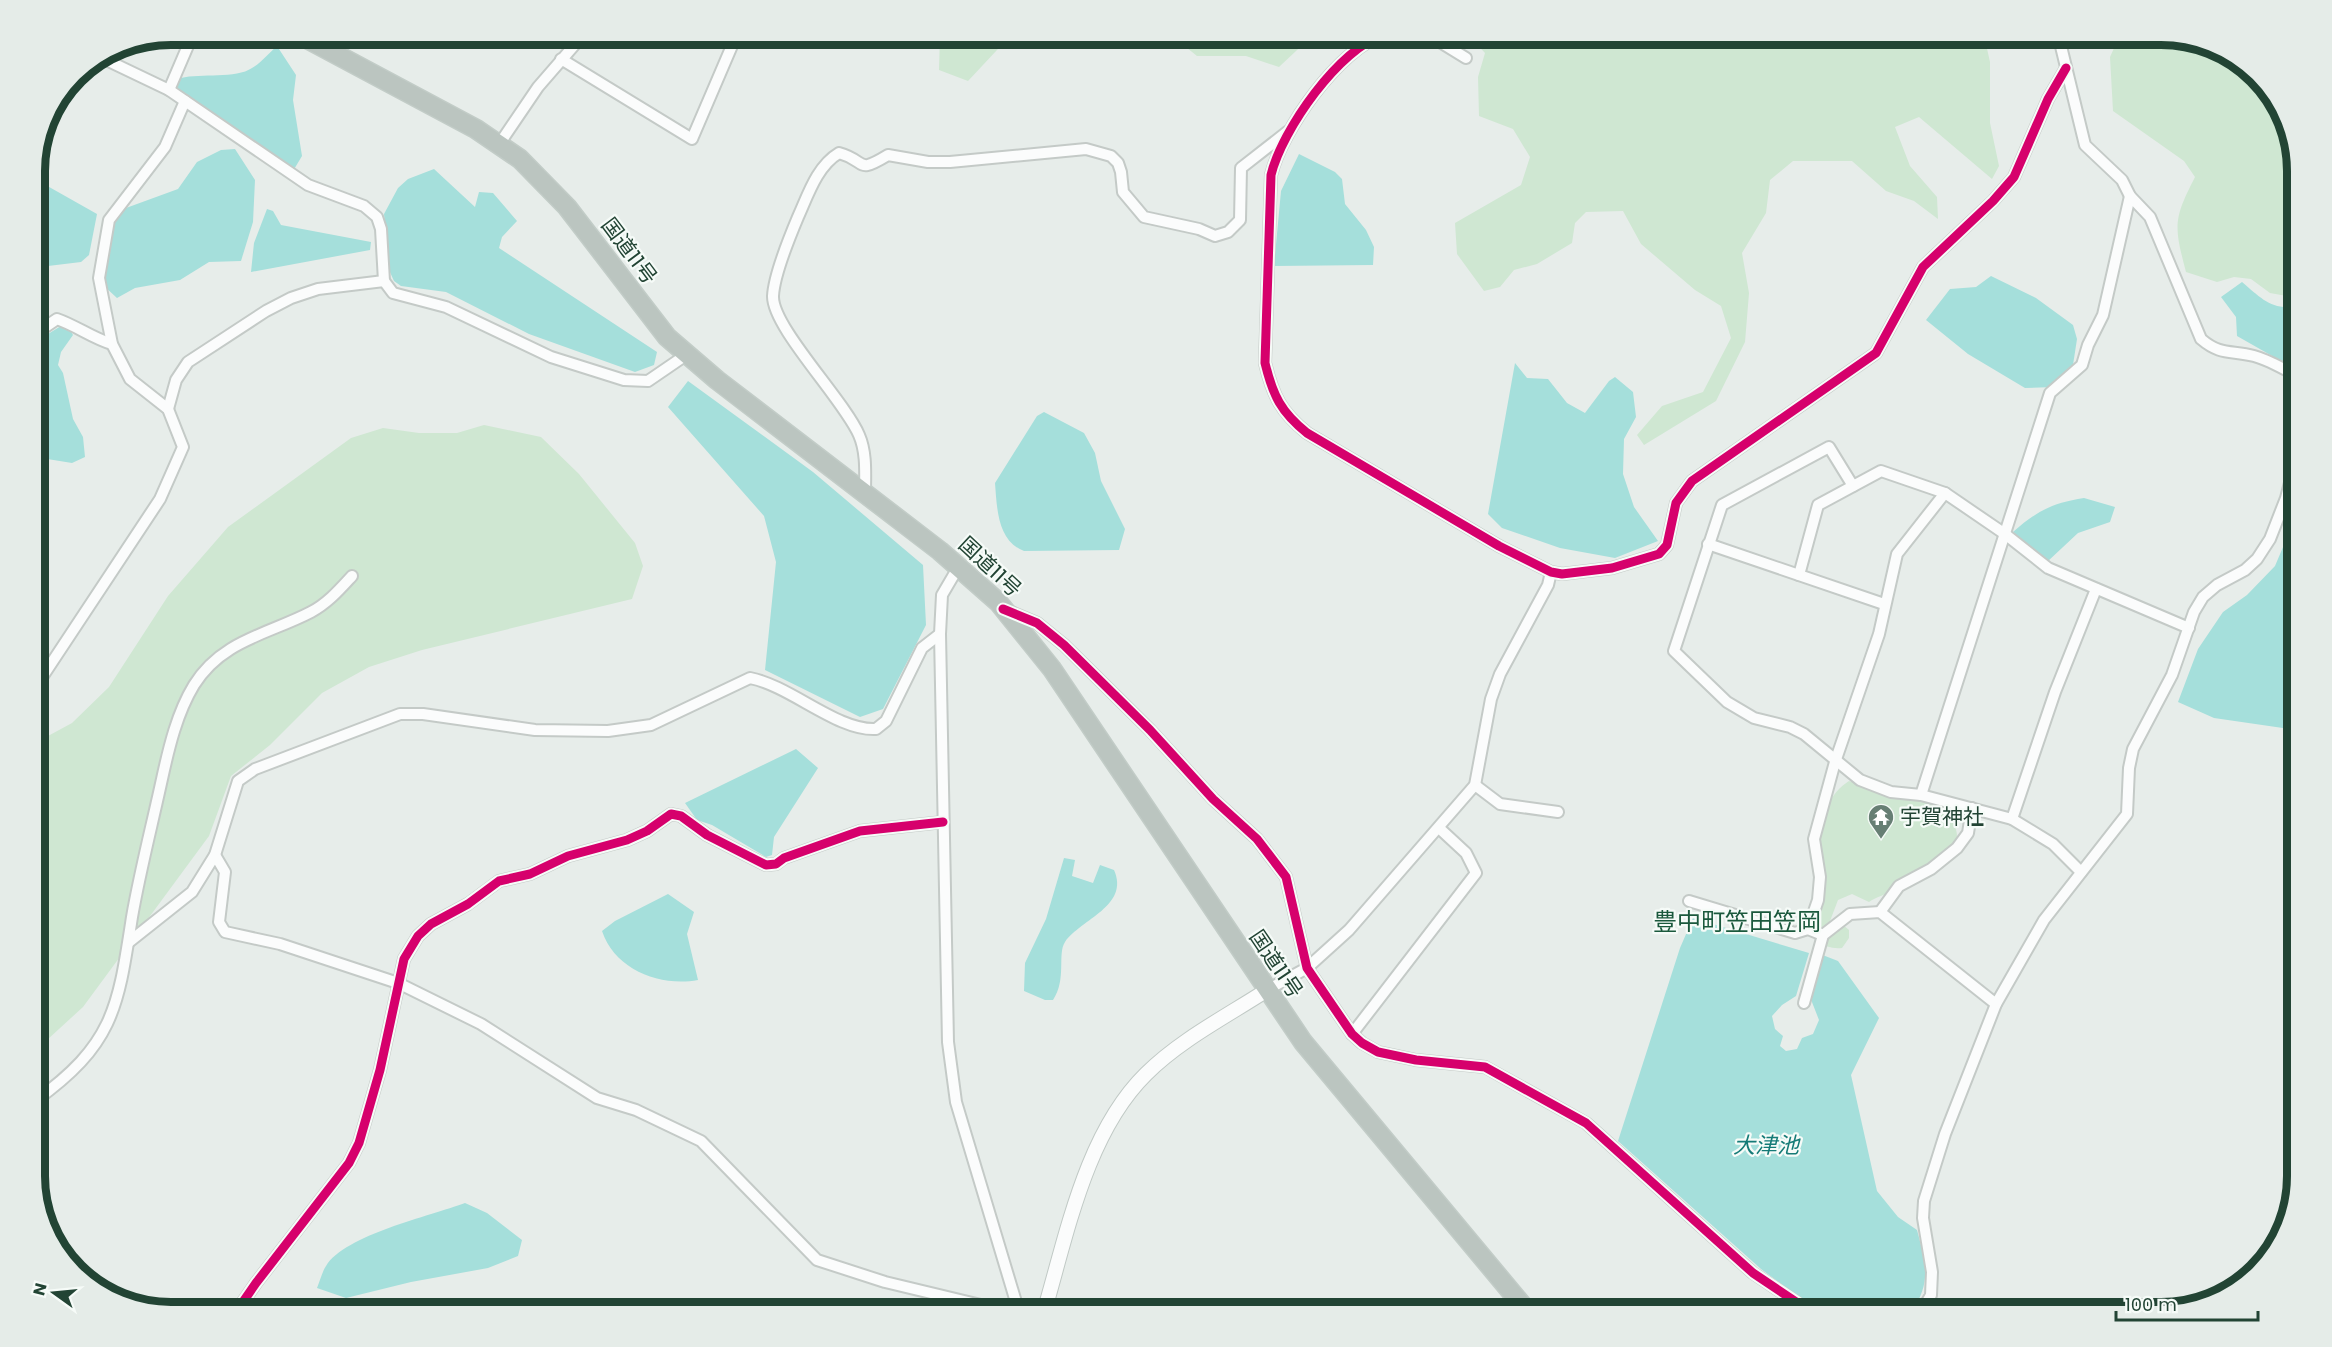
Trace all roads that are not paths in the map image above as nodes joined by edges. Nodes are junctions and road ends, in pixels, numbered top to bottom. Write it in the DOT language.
graph roads {
  1 [pos="188,45"];
  2 [pos="318,45"];
  3 [pos="574,45"];
  4 [pos="732,45"];
  5 [pos="1362,45"];
  6 [pos="1445,45"];
  7 [pos="2061,45"];
  8 [pos="1466,58"];
  9 [pos="561,59"];
  10 [pos="109,61"];
  11 [pos="2066,68"];
  12 [pos="169,90"];
  13 [pos="185,101"];
  14 [pos="1294,126"];
  15 [pos="500,143"];
  16 [pos="2130,196"];
  17 [pos="384,281"];
  18 [pos="45,327"];
  19 [pos="112,344"];
  20 [pos="686,355"];
  21 [pos="2287,371"];
  22 [pos="168,409"];
  23 [pos="1853,486"];
  24 [pos="1945,493"];
  25 [pos="865,494"];
  26 [pos="2287,494"];
  27 [pos="2005,534"];
  28 [pos="1708,544"];
  29 [pos="959,566"];
  30 [pos="1551,573"];
  31 [pos="1799,575"];
  32 [pos="352,576"];
  33 [pos="2096,589"];
  34 [pos="1884,604"];
  35 [pos="1004,609"];
  36 [pos="2189,628"];
  37 [pos="940,634"];
  38 [pos="45,673"];
  39 [pos="1835,762"];
  40 [pos="1475,785"];
  41 [pos="1921,795"];
  42 [pos="1972,808"];
  43 [pos="1558,812"];
  44 [pos="2012,819"];
  45 [pos="943,822"];
  46 [pos="1439,828"];
  47 [pos="215,855"];
  48 [pos="2081,872"];
  49 [pos="1689,901"];
  50 [pos="1880,912"];
  51 [pos="1808,928"];
  52 [pos="1823,934"];
  53 [pos="129,942"];
  54 [pos="1307,968"];
  55 [pos="398,982"];
  56 [pos="1267,990"];
  57 [pos="1804,1003"];
  58 [pos="1996,1004"];
  59 [pos="1352,1034"];
  60 [pos="45,1094"];
  61 [pos="243,1302"];
  62 [pos="968,1302"];
  63 [pos="1016,1302"];
  64 [pos="1047,1302"];
  65 [pos="1520,1302"];
  66 [pos="1795,1302"];
  67 [pos="1927,1302"];
  1 -- 12 [label="street"];
  2 -- 15 [label="highway, 国道11号"];
  3 -- 9 [label="street"];
  4 -- 9 [label="street"];
  5 -- 14 [label="street"];
  6 -- 8 [label="street"];
  7 -- 11 [label="street"];
  9 -- 15 [label="street"];
  10 -- 12 [label="street"];
  11 -- 16 [label="street"];
  11 -- 30 [label="street"];
  12 -- 13 [label="street"];
  13 -- 17 [label="street"];
  13 -- 19 [label="street"];
  14 -- 25 [label="street"];
  14 -- 30 [label="street"];
  15 -- 20 [label="highway, 国道11号"];
  16 -- 21 [label="street"];
  16 -- 27 [label="street"];
  17 -- 20 [label="street"];
  17 -- 22 [label="street"];
  18 -- 19 [label="street"];
  19 -- 22 [label="street"];
  20 -- 25 [label="highway, 国道11号"];
  22 -- 38 [label="street"];
  23 -- 24 [label="street"];
  23 -- 28 [label="street"];
  23 -- 31 [label="street"];
  24 -- 27 [label="street"];
  24 -- 34 [label="street"];
  25 -- 29 [label="highway, 国道11号"];
  26 -- 36 [label="street"];
  27 -- 33 [label="street"];
  27 -- 41 [label="street"];
  28 -- 31 [label="street"];
  28 -- 39 [label="street"];
  29 -- 35 [label="highway, 国道11号"];
  29 -- 37 [label="street"];
  30 -- 40 [label="street"];
  31 -- 34 [label="street"];
  32 -- 53 [label="street"];
  33 -- 36 [label="street"];
  33 -- 44 [label="street"];
  34 -- 39 [label="street"];
  35 -- 54 [label="street"];
  35 -- 56 [label="highway, 国道11号"];
  36 -- 48 [label="street"];
  37 -- 45 [label="street"];
  37 -- 47 [label="street"];
  39 -- 41 [label="street"];
  39 -- 51 [label="street"];
  40 -- 43 [label="street"];
  40 -- 46 [label="street"];
  41 -- 42 [label="street"];
  42 -- 44 [label="street"];
  42 -- 50 [label="street"];
  44 -- 48 [label="street"];
  45 -- 55 [label="street"];
  45 -- 63 [label="street"];
  46 -- 54 [label="street"];
  46 -- 59 [label="street"];
  47 -- 53 [label="street"];
  47 -- 55 [label="street"];
  48 -- 58 [label="street"];
  49 -- 51 [label="street"];
  50 -- 52 [label="street"];
  50 -- 58 [label="street"];
  51 -- 52 [label="street"];
  52 -- 57 [label="street"];
  53 -- 60 [label="street"];
  54 -- 56 [label="street"];
  54 -- 59 [label="street"];
  55 -- 61 [label="street"];
  55 -- 62 [label="street"];
  56 -- 64 [label="street"];
  56 -- 65 [label="highway, 国道11号"];
  58 -- 67 [label="street"];
  59 -- 66 [label="street"];
}
